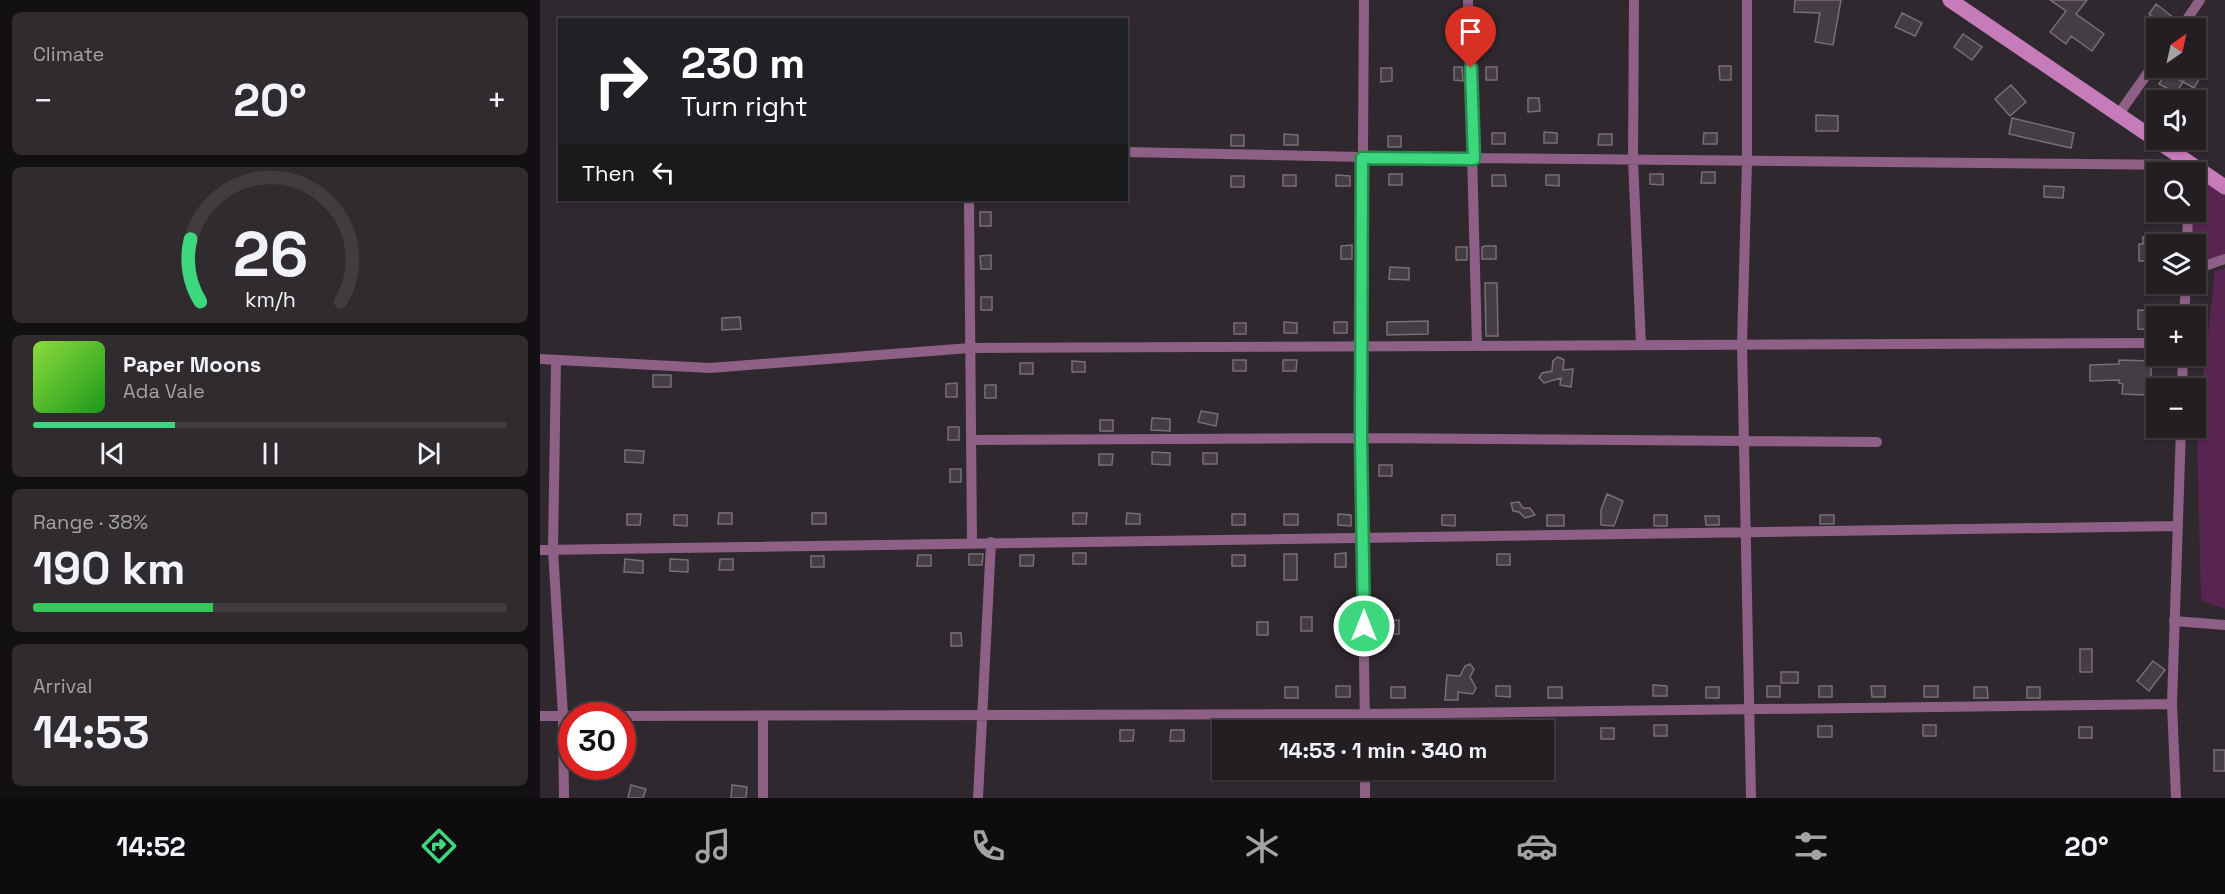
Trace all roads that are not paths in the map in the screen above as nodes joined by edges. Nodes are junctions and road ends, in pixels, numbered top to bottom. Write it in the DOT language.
graph roads {
  1 [pos="1364,0"];
  2 [pos="1468,0"];
  3 [pos="1634,0"];
  4 [pos="1747,0"];
  5 [pos="1950,0"];
  6 [pos="2200,0"];
  7 [pos="2188,18"];
  8 [pos="2146,76"];
  9 [pos="2118,115"];
  10 [pos="1128,152"];
  11 [pos="1362,158"];
  12 [pos="1474,159"];
  13 [pos="1633,160"];
  14 [pos="1747,161"];
  15 [pos="2180,162"];
  16 [pos="2146,168"];
  17 [pos="2206,178"];
  18 [pos="2225,187"];
  19 [pos="969,201"];
  20 [pos="2225,259"];
  21 [pos="2206,266"];
  22 [pos="2146,344"];
  23 [pos="1362,345"];
  24 [pos="1477,345"];
  25 [pos="1641,345"];
  26 [pos="1742,345"];
  27 [pos="970,348"];
  28 [pos="540,359"];
  29 [pos="556,362"];
  30 [pos="1361,438"];
  31 [pos="2181,438"];
  32 [pos="972,440"];
  33 [pos="1743,441"];
  34 [pos="1877,442"];
  35 [pos="2178,526"];
  36 [pos="1744,532"];
  37 [pos="1364,537"];
  38 [pos="991,542"];
  39 [pos="972,543"];
  40 [pos="540,550"];
  41 [pos="553,550"];
  42 [pos="2174,621"];
  43 [pos="2225,626"];
  44 [pos="566,702"];
  45 [pos="2172,704"];
  46 [pos="1748,709"];
  47 [pos="983,714"];
  48 [pos="1365,714"];
  49 [pos="540,716"];
  50 [pos="558,716"];
  51 [pos="636,716"];
  52 [pos="763,716"];
  53 [pos="1365,720"];
  54 [pos="565,780"];
  55 [pos="1365,780"];
  56 [pos="564,798"];
  57 [pos="763,798"];
  58 [pos="978,798"];
  59 [pos="1365,798"];
  60 [pos="1751,798"];
  61 [pos="2176,798"];
  1 -- 11 [label="street"];
  2 -- 12 [label="street"];
  3 -- 13 [label="street"];
  4 -- 14 [label="street"];
  5 -- 9 [label="main road"];
  6 -- 7 [label="street"];
  8 -- 9 [label="street"];
  9 -- 15 [label="main road"];
  10 -- 11 [label="street"];
  11 -- 12 [label="street"];
  11 -- 23 [label="street"];
  12 -- 13 [label="street"];
  12 -- 24 [label="street"];
  13 -- 14 [label="street"];
  13 -- 25 [label="street"];
  14 -- 16 [label="street"];
  14 -- 26 [label="street"];
  17 -- 18 [label="main road"];
  19 -- 27 [label="street"];
  20 -- 21 [label="street"];
  22 -- 26 [label="street"];
  23 -- 24 [label="street"];
  23 -- 27 [label="street"];
  23 -- 30 [label="street"];
  24 -- 25 [label="street"];
  25 -- 26 [label="street"];
  26 -- 33 [label="street"];
  27 -- 29 [label="street"];
  27 -- 32 [label="street"];
  28 -- 29 [label="street"];
  29 -- 41 [label="street"];
  30 -- 32 [label="street"];
  30 -- 33 [label="street"];
  30 -- 37 [label="street"];
  31 -- 35 [label="street"];
  32 -- 39 [label="street"];
  33 -- 34 [label="street"];
  33 -- 36 [label="street"];
  35 -- 36 [label="street"];
  35 -- 42 [label="street"];
  36 -- 37 [label="street"];
  36 -- 46 [label="street"];
  37 -- 38 [label="street"];
  37 -- 48 [label="street"];
  38 -- 39 [label="street"];
  38 -- 47 [label="street"];
  39 -- 41 [label="street"];
  40 -- 41 [label="street"];
  41 -- 44 [label="street"];
  42 -- 43 [label="street"];
  42 -- 45 [label="street"];
  45 -- 46 [label="street"];
  45 -- 61 [label="street"];
  46 -- 48 [label="street"];
  46 -- 60 [label="street"];
  47 -- 48 [label="street"];
  47 -- 52 [label="street"];
  47 -- 58 [label="street"];
  48 -- 53 [label="street"];
  49 -- 50 [label="street"];
  51 -- 52 [label="street"];
  52 -- 57 [label="street"];
  54 -- 56 [label="street"];
  55 -- 59 [label="street"];
}
